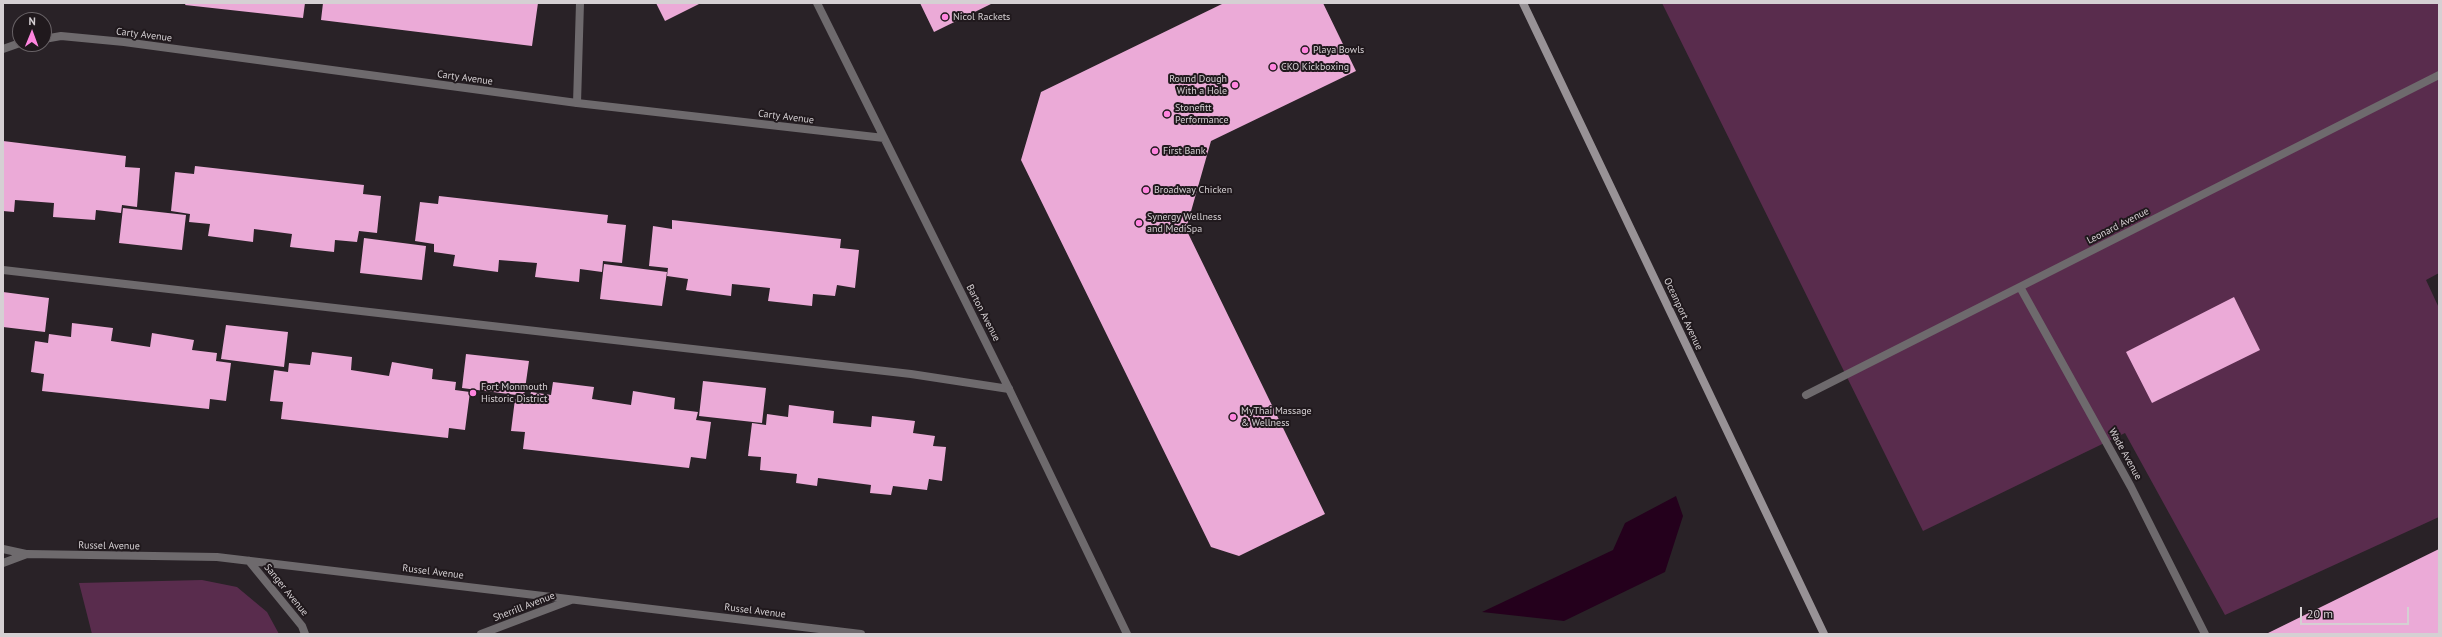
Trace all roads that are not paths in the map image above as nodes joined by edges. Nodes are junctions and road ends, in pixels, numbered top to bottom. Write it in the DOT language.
graph roads {
  1 [pos="580,3"];
  2 [pos="817,3"];
  3 [pos="1523,3"];
  4 [pos="52,38"];
  5 [pos="2439,75"];
  6 [pos="577,103"];
  7 [pos="884,138"];
  8 [pos="3,270"];
  9 [pos="2020,287"];
  10 [pos="1010,389"];
  11 [pos="1806,395"];
  12 [pos="3,549"];
  13 [pos="27,554"];
  14 [pos="249,561"];
  15 [pos="3,562"];
  16 [pos="574,599"];
  17 [pos="305,634"];
  18 [pos="481,634"];
  19 [pos="860,634"];
  20 [pos="1127,634"];
  21 [pos="1824,634"];
  22 [pos="2205,634"];
  1 -- 6 [label="street"];
  2 -- 7 [label="street, Barton Avenue"];
  3 -- 21 [label="main road, Oceanport Avenue"];
  4 -- 6 [label="street, Carty Avenue"];
  5 -- 9 [label="street, Leonard Avenue"];
  6 -- 7 [label="street, Carty Avenue"];
  7 -- 10 [label="street, Barton Avenue"];
  8 -- 10 [label="street"];
  9 -- 11 [label="street, Leonard Avenue"];
  9 -- 22 [label="street, Wade Avenue"];
  10 -- 20 [label="street, Barton Avenue"];
  12 -- 13 [label="street"];
  13 -- 14 [label="street, Russel Avenue"];
  13 -- 15 [label="street, Russel Avenue"];
  14 -- 16 [label="street, Russel Avenue"];
  14 -- 17 [label="street, Sanger Avenue"];
  16 -- 18 [label="street, Sherrill Avenue"];
  16 -- 19 [label="street, Russel Avenue"];
}
